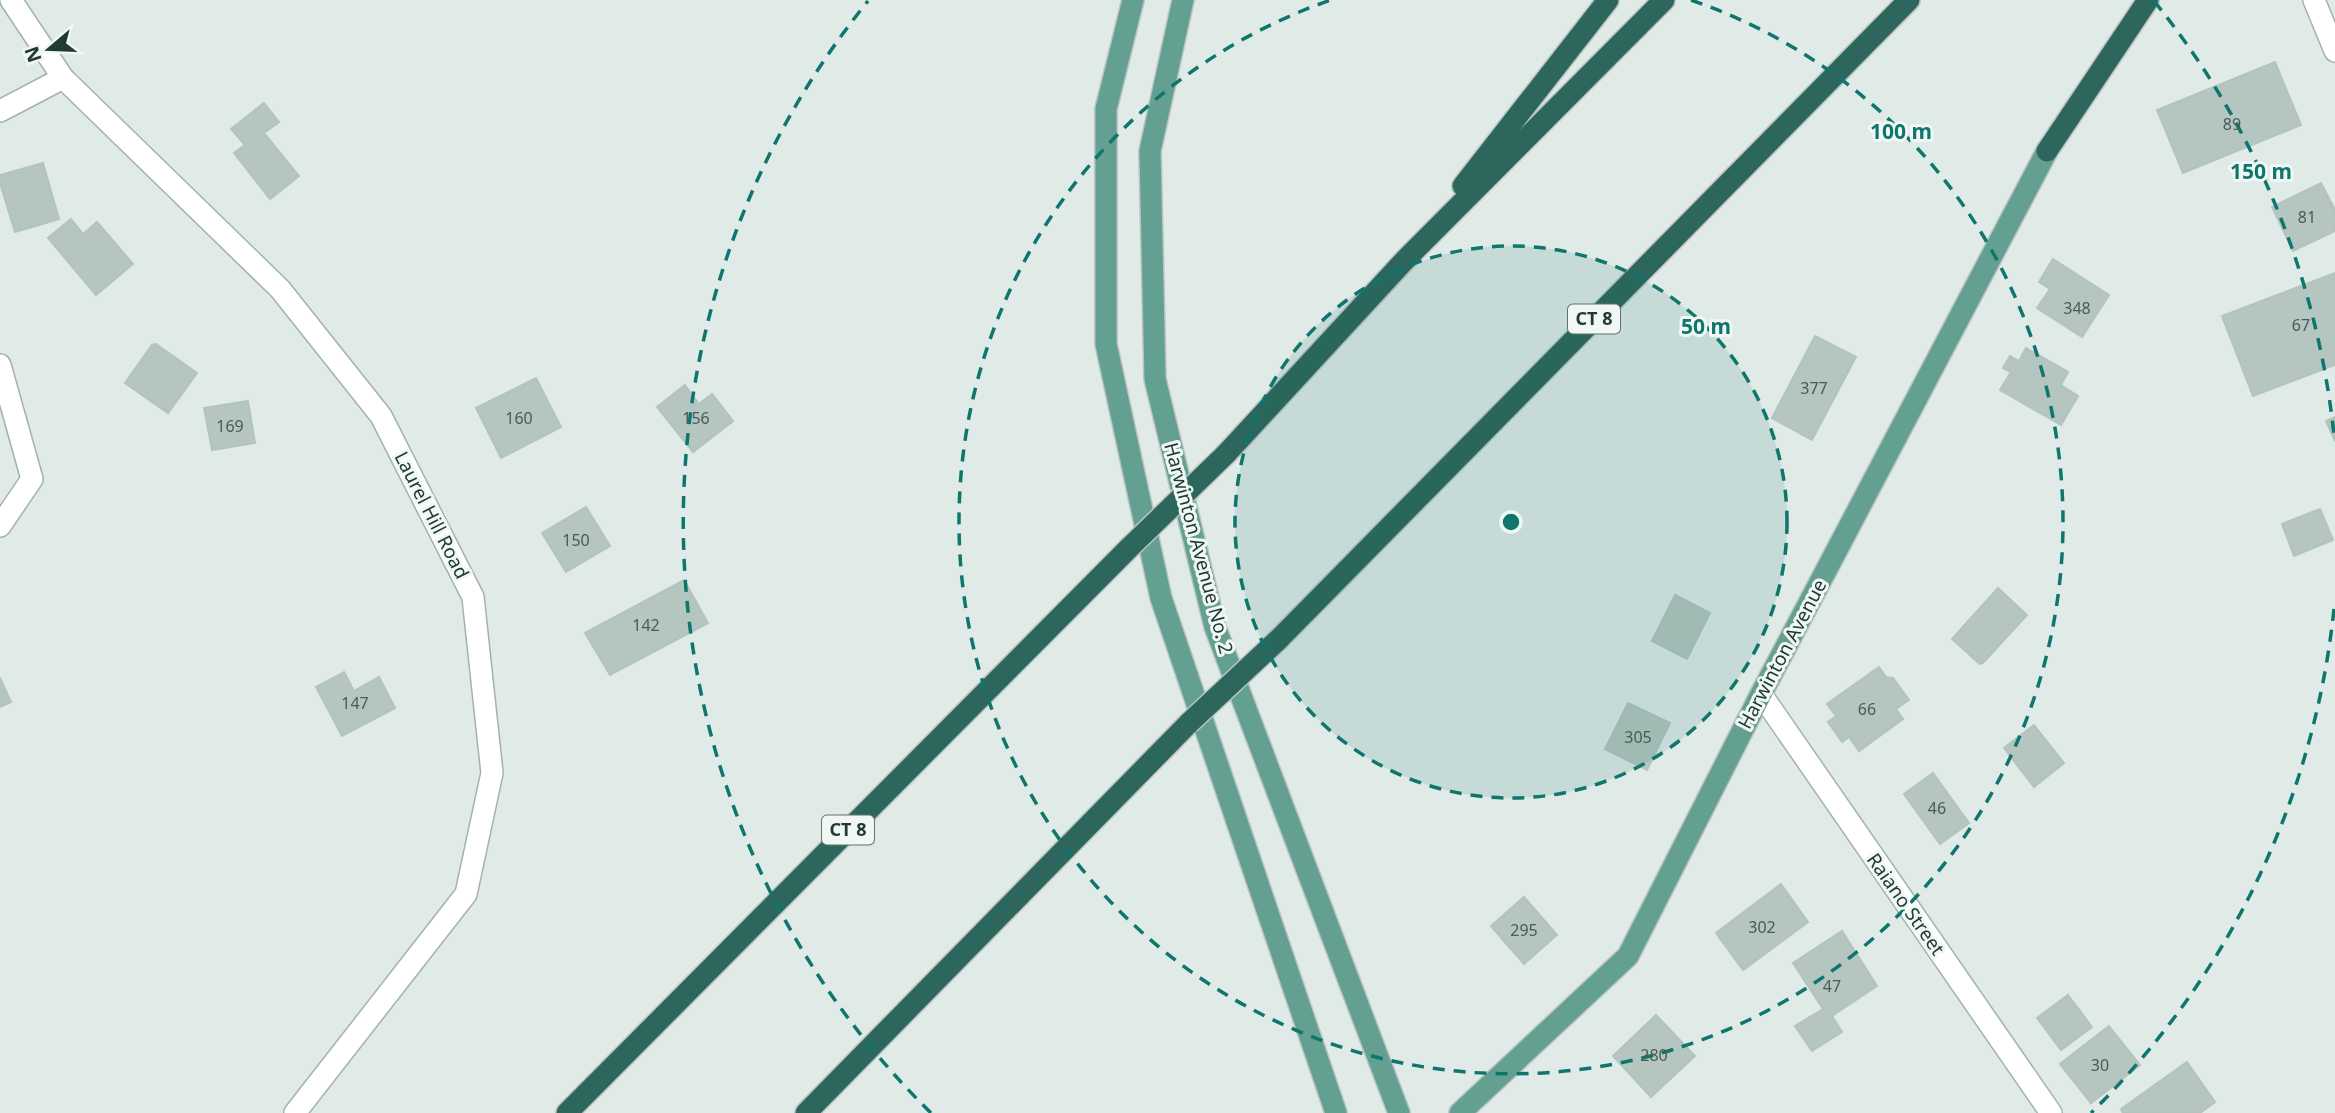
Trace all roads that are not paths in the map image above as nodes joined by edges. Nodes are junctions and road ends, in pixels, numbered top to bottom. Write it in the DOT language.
graph roads {
  1 [pos="11,0"];
  2 [pos="1133,0"];
  3 [pos="1183,0"];
  4 [pos="1608,0"];
  5 [pos="1664,0"];
  6 [pos="1909,0"];
  7 [pos="2148,0"];
  8 [pos="2314,0"];
  9 [pos="2335,51"];
  10 [pos="63,78"];
  11 [pos="0,111"];
  12 [pos="2047,151"];
  13 [pos="1404,261"];
  14 [pos="0,365"];
  15 [pos="0,526"];
  16 [pos="1761,694"];
  17 [pos="295,1113"];
  18 [pos="567,1113"];
  19 [pos="806,1113"];
  20 [pos="1336,1113"];
  21 [pos="1399,1113"];
  22 [pos="1460,1113"];
  23 [pos="2051,1113"];
  1 -- 10 [label="street, Laurel Hill Road"];
  2 -- 20 [label="main road"];
  3 -- 21 [label="main road, Harwinton Avenue No. 2"];
  4 -- 13 [label="highway"];
  5 -- 13 [label="highway, CT 8"];
  6 -- 19 [label="highway, CT 8, bridge"];
  7 -- 12 [label="highway"];
  8 -- 9 [label="street"];
  10 -- 11 [label="street"];
  10 -- 17 [label="street, Laurel Hill Road"];
  12 -- 16 [label="main road, Harwinton Avenue"];
  13 -- 18 [label="highway, CT 8, bridge"];
  14 -- 15 [label="street"];
  16 -- 22 [label="main road, Harwinton Avenue"];
  16 -- 23 [label="street, Raiano Street"];
}
